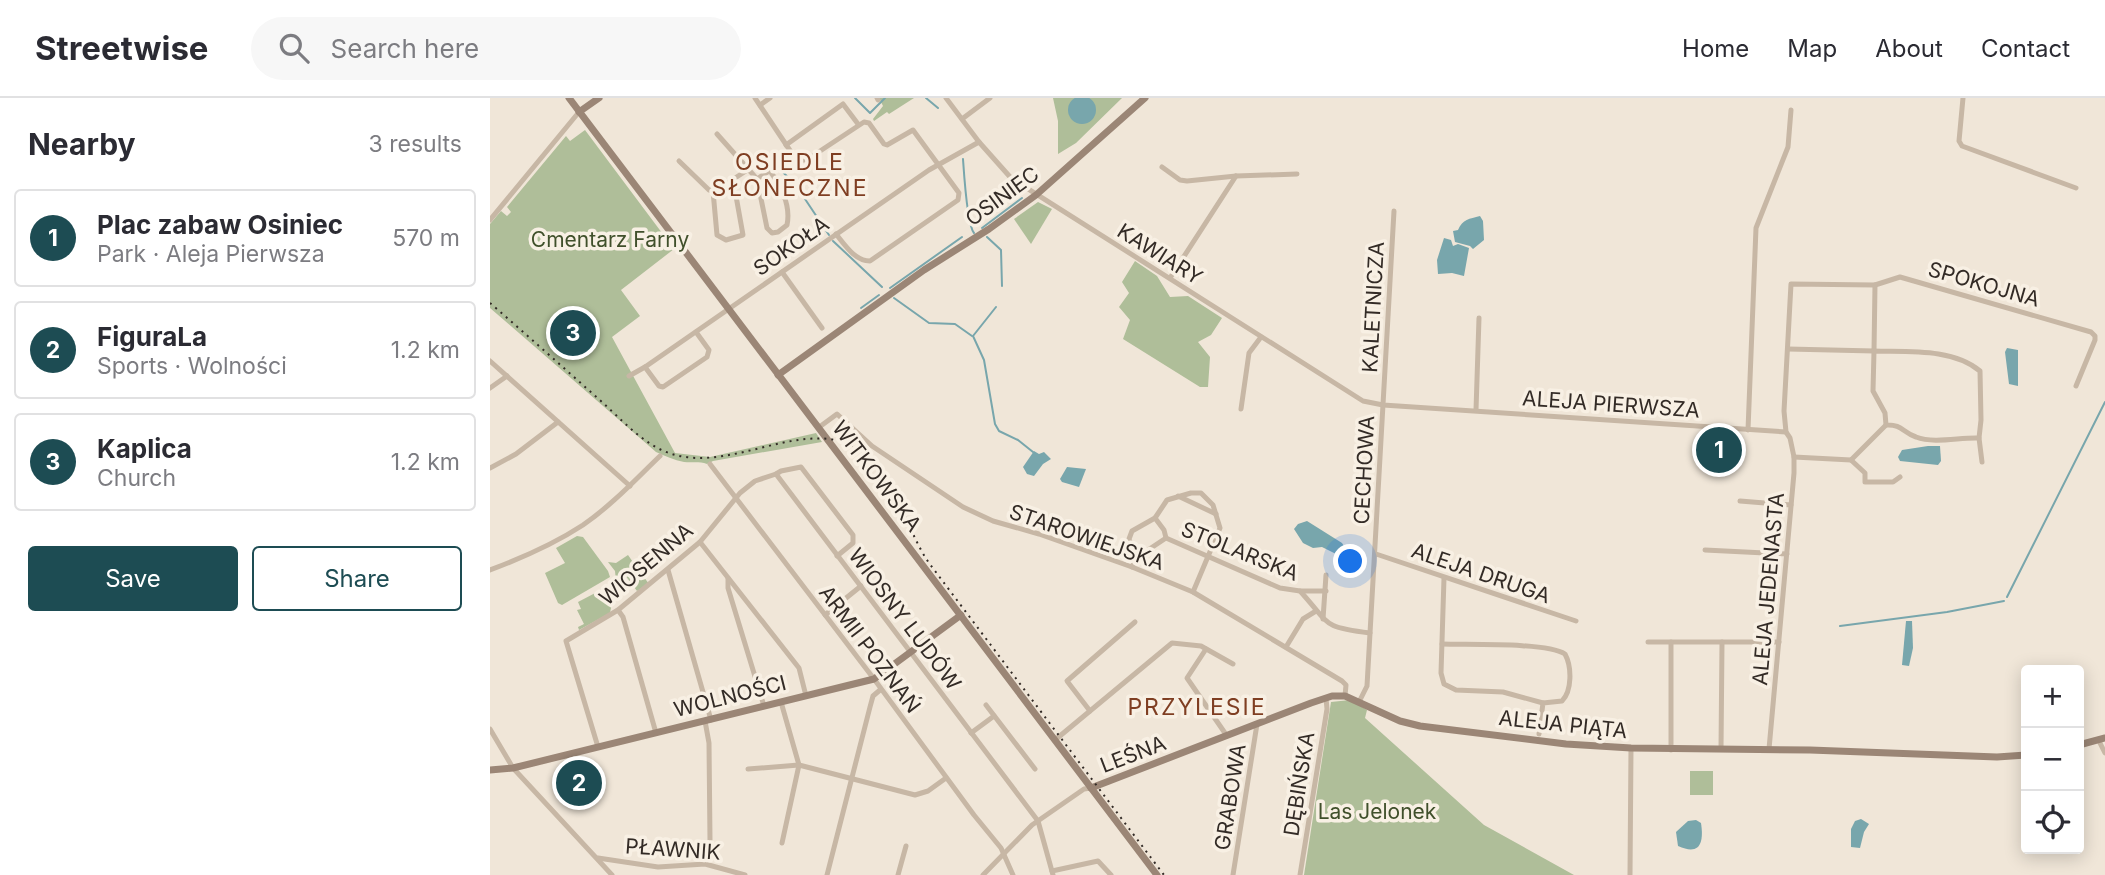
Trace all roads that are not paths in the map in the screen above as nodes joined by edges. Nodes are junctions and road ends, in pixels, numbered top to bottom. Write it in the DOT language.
graph roads {
  1 [pos="569,98"];
  2 [pos="599,98"];
  3 [pos="755,98"];
  4 [pos="770,98"];
  5 [pos="946,98"];
  6 [pos="990,98"];
  7 [pos="1145,98"];
  8 [pos="1963,98"];
  9 [pos="760,105"];
  10 [pos="1791,110"];
  11 [pos="579,112"];
  12 [pos="962,119"];
  13 [pos="858,124"];
  14 [pos="717,134"];
  15 [pos="979,142"];
  16 [pos="786,145"];
  17 [pos="793,155"];
  18 [pos="679,161"];
  19 [pos="939,164"];
  20 [pos="1162,167"];
  21 [pos="749,169"];
  22 [pos="771,171"];
  23 [pos="1297,174"];
  24 [pos="1236,176"];
  25 [pos="757,180"];
  26 [pos="730,183"];
  27 [pos="2076,188"];
  28 [pos="713,191"];
  29 [pos="1036,195"];
  30 [pos="1395,211"];
  31 [pos="490,219"];
  32 [pos="836,234"];
  33 [pos="782,272"];
  34 [pos="1170,278"];
  35 [pos="1875,285"];
  36 [pos="728,309"];
  37 [pos="1479,318"];
  38 [pos="822,328"];
  39 [pos="696,332"];
  40 [pos="1261,337"];
  41 [pos="1788,349"];
  42 [pos="1874,351"];
  43 [pos="490,362"];
  44 [pos="645,367"];
  45 [pos="777,374"];
  46 [pos="507,376"];
  47 [pos="629,376"];
  48 [pos="2076,386"];
  49 [pos="490,388"];
  50 [pos="1383,405"];
  51 [pos="1241,409"];
  52 [pos="1476,410"];
  53 [pos="558,422"];
  54 [pos="1886,425"];
  55 [pos="818,428"];
  56 [pos="1748,430"];
  57 [pos="1786,432"];
  58 [pos="1979,438"];
  59 [pos="660,456"];
  60 [pos="1794,457"];
  61 [pos="1851,460"];
  62 [pos="1982,462"];
  63 [pos="710,464"];
  64 [pos="490,468"];
  65 [pos="776,474"];
  66 [pos="1900,477"];
  67 [pos="630,486"];
  68 [pos="1178,496"];
  69 [pos="737,498"];
  70 [pos="1740,501"];
  71 [pos="1791,505"];
  72 [pos="1217,514"];
  73 [pos="1155,519"];
  74 [pos="1166,538"];
  75 [pos="700,542"];
  76 [pos="1705,550"];
  77 [pos="1376,554"];
  78 [pos="1787,554"];
  79 [pos="837,556"];
  80 [pos="1209,556"];
  81 [pos="1136,558"];
  82 [pos="1132,567"];
  83 [pos="490,570"];
  84 [pos="668,570"];
  85 [pos="1326,575"];
  86 [pos="728,578"];
  87 [pos="1444,578"];
  88 [pos="861,586"];
  89 [pos="1300,591"];
  90 [pos="1326,591"];
  91 [pos="1193,592"];
  92 [pos="618,611"];
  93 [pos="1316,611"];
  94 [pos="825,615"];
  95 [pos="961,615"];
  96 [pos="1323,619"];
  97 [pos="1576,621"];
  98 [pos="1135,622"];
  99 [pos="1370,633"];
  100 [pos="1648,642"];
  101 [pos="1671,642"];
  102 [pos="1722,642"];
  103 [pos="1779,642"];
  104 [pos="1442,644"];
  105 [pos="1286,647"];
  106 [pos="1206,649"];
  107 [pos="911,653"];
  108 [pos="1233,664"];
  109 [pos="874,679"];
  110 [pos="880,690"];
  111 [pos="806,696"];
  112 [pos="1345,696"];
  113 [pos="1326,698"];
  114 [pos="781,702"];
  115 [pos="1359,702"];
  116 [pos="1542,703"];
  117 [pos="986,705"];
  118 [pos="764,706"];
  119 [pos="1090,711"];
  120 [pos="994,716"];
  121 [pos="708,720"];
  122 [pos="1257,724"];
  123 [pos="490,729"];
  124 [pos="656,733"];
  125 [pos="971,733"];
  126 [pos="1539,734"];
  127 [pos="1227,736"];
  128 [pos="1055,740"];
  129 [pos="2102,740"];
  130 [pos="2084,744"];
  131 [pos="598,747"];
  132 [pos="1631,748"];
  133 [pos="1721,749"];
  134 [pos="1769,749"];
  135 [pos="1671,750"];
  136 [pos="2105,753"];
  137 [pos="2021,755"];
  138 [pos="799,765"];
  139 [pos="513,768"];
  140 [pos="748,769"];
  141 [pos="1035,769"];
  142 [pos="490,770"];
  143 [pos="946,778"];
  144 [pos="852,779"];
  145 [pos="1091,788"];
  146 [pos="1038,821"];
  147 [pos="710,840"];
  148 [pos="782,843"];
  149 [pos="906,846"];
  150 [pos="1004,854"];
  151 [pos="598,859"];
  152 [pos="1053,873"];
  153 [pos="612,875"];
  154 [pos="745,875"];
  155 [pos="827,875"];
  156 [pos="898,875"];
  157 [pos="983,875"];
  158 [pos="1013,875"];
  159 [pos="1111,875"];
  160 [pos="1157,875"];
  161 [pos="1233,875"];
  162 [pos="1300,875"];
  163 [pos="1630,875"];
  1 -- 11 [label="street, WITKOWSKA"];
  2 -- 11 [label="street"];
  3 -- 9 [label="street"];
  4 -- 9 [label="street"];
  5 -- 12 [label="street, KAWIARY"];
  6 -- 12 [label="street"];
  7 -- 29 [label="street, OSINIEC"];
  8 -- 27 [label="street"];
  9 -- 16 [label="street"];
  10 -- 56 [label="street"];
  11 -- 31 [label="street"];
  11 -- 36 [label="street, WITKOWSKA"];
  12 -- 15 [label="street, KAWIARY"];
  13 -- 16 [label="street"];
  13 -- 17 [label="street"];
  13 -- 19 [label="street"];
  14 -- 21 [label="street"];
  15 -- 19 [label="street, SOKOŁA"];
  15 -- 29 [label="street, KAWIARY"];
  16 -- 17 [label="street"];
  17 -- 22 [label="street"];
  18 -- 28 [label="street"];
  19 -- 32 [label="street, SOKOŁA"];
  19 -- 32 [label="street"];
  20 -- 24 [label="street"];
  21 -- 25 [label="street"];
  21 -- 26 [label="street"];
  22 -- 25 [label="street"];
  22 -- 25 [label="street"];
  23 -- 24 [label="street"];
  24 -- 34 [label="street"];
  26 -- 28 [label="street"];
  26 -- 28 [label="street"];
  29 -- 34 [label="street, KAWIARY"];
  29 -- 45 [label="street, OSINIEC"];
  30 -- 50 [label="street, KALETNICZA"];
  32 -- 33 [label="street, SOKOŁA"];
  33 -- 36 [label="street, SOKOŁA"];
  33 -- 38 [label="street"];
  34 -- 40 [label="street, KAWIARY"];
  35 -- 41 [label="street, SPOKOJNA"];
  35 -- 42 [label="street"];
  35 -- 48 [label="street, SPOKOJNA"];
  36 -- 39 [label="street, SOKOŁA"];
  36 -- 45 [label="street, WITKOWSKA"];
  37 -- 52 [label="street"];
  39 -- 44 [label="street, SOKOŁA"];
  39 -- 44 [label="street"];
  40 -- 50 [label="street, KAWIARY"];
  40 -- 51 [label="street"];
  41 -- 42 [label="street"];
  41 -- 57 [label="street, ALEJA JEDENASTA"];
  42 -- 54 [label="street"];
  42 -- 58 [label="street"];
  43 -- 46 [label="street"];
  44 -- 47 [label="street, SOKOŁA"];
  45 -- 55 [label="street, WITKOWSKA"];
  46 -- 49 [label="street"];
  46 -- 53 [label="street"];
  50 -- 52 [label="street, ALEJA PIERWSZA"];
  50 -- 77 [label="street, CECHOWA"];
  52 -- 56 [label="street, ALEJA PIERWSZA"];
  53 -- 64 [label="street"];
  53 -- 67 [label="street"];
  54 -- 58 [label="street"];
  54 -- 61 [label="street"];
  55 -- 82 [label="street, STAROWIEJSKA"];
  55 -- 95 [label="street, WITKOWSKA"];
  56 -- 57 [label="street, ALEJA PIERWSZA"];
  57 -- 60 [label="street, ALEJA JEDENASTA"];
  58 -- 62 [label="street"];
  59 -- 67 [label="street"];
  60 -- 61 [label="street"];
  60 -- 71 [label="street, ALEJA JEDENASTA"];
  61 -- 66 [label="street"];
  63 -- 69 [label="street, ARMII POZNAŃ"];
  65 -- 69 [label="street"];
  65 -- 79 [label="street, WIOSNY LUDÓW"];
  65 -- 79 [label="street"];
  67 -- 83 [label="street"];
  68 -- 72 [label="street"];
  68 -- 72 [label="street"];
  68 -- 73 [label="street"];
  69 -- 75 [label="street, WIOSENNA"];
  69 -- 94 [label="street, ARMII POZNAŃ"];
  70 -- 71 [label="street"];
  71 -- 78 [label="street, ALEJA JEDENASTA"];
  72 -- 80 [label="street"];
  73 -- 74 [label="street, STOLARSKA"];
  73 -- 81 [label="street"];
  74 -- 80 [label="street, STOLARSKA"];
  74 -- 81 [label="street"];
  75 -- 84 [label="street, WIOSENNA"];
  75 -- 86 [label="street"];
  76 -- 78 [label="street"];
  77 -- 87 [label="street, ALEJA DRUGA"];
  77 -- 99 [label="street, CECHOWA"];
  78 -- 103 [label="street, ALEJA JEDENASTA"];
  79 -- 88 [label="street, WIOSNY LUDÓW"];
  80 -- 89 [label="street, STOLARSKA"];
  80 -- 91 [label="street"];
  81 -- 82 [label="street"];
  82 -- 91 [label="street, STAROWIEJSKA"];
  84 -- 92 [label="street, WIOSENNA"];
  84 -- 121 [label="street"];
  85 -- 90 [label="street, STOLARSKA"];
  86 -- 111 [label="street"];
  86 -- 118 [label="street"];
  87 -- 97 [label="street, ALEJA DRUGA"];
  87 -- 104 [label="street"];
  88 -- 94 [label="street"];
  88 -- 107 [label="street, WIOSNY LUDÓW"];
  89 -- 90 [label="street"];
  89 -- 93 [label="street, STOLARSKA"];
  90 -- 96 [label="street, STOLARSKA"];
  91 -- 105 [label="street, STAROWIEJSKA"];
  92 -- 124 [label="street"];
  92 -- 131 [label="street, WIOSENNA"];
  93 -- 96 [label="street, STOLARSKA"];
  93 -- 105 [label="street"];
  94 -- 109 [label="street, ARMII POZNAŃ"];
  95 -- 107 [label="street, WOLNOŚCI"];
  95 -- 128 [label="street, WITKOWSKA"];
  96 -- 99 [label="street, STOLARSKA"];
  98 -- 119 [label="street"];
  99 -- 115 [label="street, CECHOWA"];
  100 -- 101 [label="street"];
  101 -- 102 [label="street"];
  101 -- 135 [label="street"];
  102 -- 103 [label="street"];
  102 -- 133 [label="street"];
  103 -- 134 [label="street, ALEJA JEDENASTA"];
  104 -- 116 [label="street"];
  104 -- 116 [label="street"];
  105 -- 112 [label="street, STAROWIEJSKA"];
  106 -- 108 [label="street"];
  106 -- 119 [label="street"];
  106 -- 127 [label="street"];
  107 -- 109 [label="street, WOLNOŚCI"];
  107 -- 125 [label="street, WIOSNY LUDÓW"];
  109 -- 110 [label="street, ARMII POZNAŃ"];
  109 -- 111 [label="street, WOLNOŚCI"];
  110 -- 143 [label="street, ARMII POZNAŃ"];
  110 -- 144 [label="street"];
  111 -- 114 [label="street, WOLNOŚCI"];
  112 -- 113 [label="street, LEŚNA"];
  112 -- 115 [label="street, LEŚNA"];
  113 -- 122 [label="street, LEŚNA"];
  113 -- 162 [label="street, DĘBIŃSKA"];
  114 -- 118 [label="street, WOLNOŚCI"];
  114 -- 138 [label="street"];
  115 -- 132 [label="street, ALEJA PIĄTA"];
  116 -- 126 [label="street"];
  117 -- 120 [label="street"];
  118 -- 121 [label="street, WOLNOŚCI"];
  119 -- 128 [label="street"];
  120 -- 125 [label="street"];
  120 -- 141 [label="street"];
  121 -- 124 [label="street, WOLNOŚCI"];
  121 -- 147 [label="street"];
  122 -- 127 [label="street, LEŚNA"];
  122 -- 161 [label="street, GRABOWA"];
  123 -- 139 [label="street"];
  124 -- 131 [label="street, WOLNOŚCI"];
  125 -- 146 [label="street, WIOSNY LUDÓW"];
  127 -- 145 [label="street, LEŚNA"];
  128 -- 145 [label="street, WITKOWSKA"];
  129 -- 130 [label="street"];
  129 -- 136 [label="street"];
  131 -- 139 [label="street, WOLNOŚCI"];
  132 -- 135 [label="street, ALEJA PIĄTA"];
  132 -- 163 [label="street"];
  133 -- 134 [label="street, ALEJA PIĄTA"];
  133 -- 135 [label="street, ALEJA PIĄTA"];
  134 -- 137 [label="street, ALEJA PIĄTA"];
  138 -- 140 [label="street"];
  138 -- 144 [label="street"];
  138 -- 148 [label="street"];
  139 -- 142 [label="street, WOLNOŚCI"];
  139 -- 151 [label="street"];
  143 -- 144 [label="street"];
  143 -- 150 [label="street, ARMII POZNAŃ"];
  144 -- 155 [label="street"];
  145 -- 146 [label="street, LEŚNA"];
  145 -- 160 [label="street, WITKOWSKA"];
  146 -- 150 [label="street, LEŚNA"];
  146 -- 152 [label="street"];
  149 -- 156 [label="street"];
  150 -- 157 [label="street, LEŚNA"];
  150 -- 158 [label="street, ARMII POZNAŃ"];
  151 -- 153 [label="street"];
  151 -- 154 [label="street, PŁAWNIK"];
  152 -- 159 [label="street"];
}
